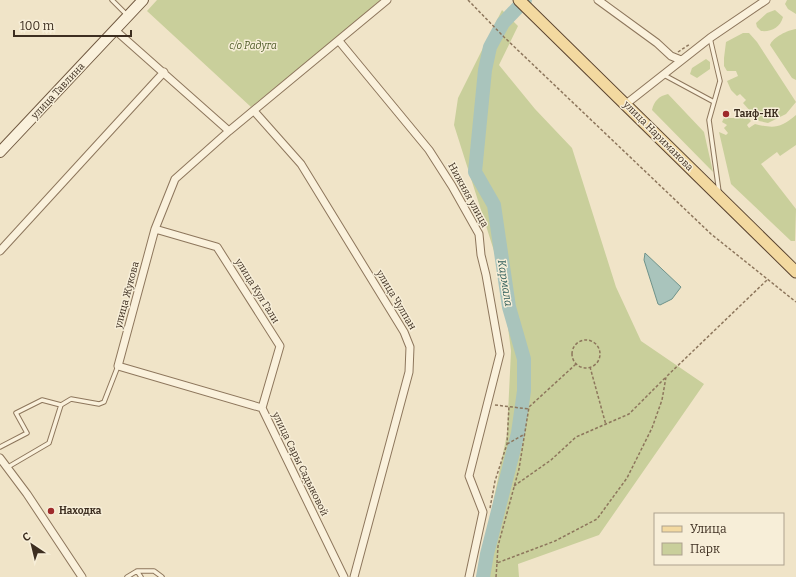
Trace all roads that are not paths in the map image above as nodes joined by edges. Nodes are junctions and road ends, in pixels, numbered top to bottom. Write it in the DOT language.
graph roads {
  1 [pos="112,0"];
  2 [pos="143,0"];
  3 [pos="387,0"];
  4 [pos="519,0"];
  5 [pos="598,0"];
  6 [pos="766,0"];
  7 [pos="128,16"];
  8 [pos="115,30"];
  9 [pos="710,38"];
  10 [pos="339,41"];
  11 [pos="681,60"];
  12 [pos="164,72"];
  13 [pos="663,75"];
  14 [pos="714,102"];
  15 [pos="626,104"];
  16 [pos="254,111"];
  17 [pos="229,131"];
  18 [pos="0,152"];
  19 [pos="719,197"];
  20 [pos="155,229"];
  21 [pos="0,251"];
  22 [pos="796,272"];
  23 [pos="118,366"];
  24 [pos="61,404"];
  25 [pos="262,408"];
  26 [pos="0,447"];
  27 [pos="0,458"];
  28 [pos="8,467"];
  29 [pos="137,571"];
  30 [pos="82,577"];
  31 [pos="127,577"];
  32 [pos="141,577"];
  33 [pos="162,577"];
  34 [pos="344,577"];
  35 [pos="354,577"];
  36 [pos="469,577"];
  1 -- 7 [label="lane"];
  2 -- 7 [label="main road, улица Тавлина"];
  3 -- 10 [label="street, улица Жукова"];
  4 -- 15 [label="main road, улица Нариманова"];
  5 -- 11 [label="street"];
  6 -- 9 [label="street"];
  7 -- 8 [label="main road, улица Тавлина"];
  8 -- 12 [label="street"];
  8 -- 18 [label="main road, улица Тавлина"];
  9 -- 11 [label="street"];
  9 -- 14 [label="lane"];
  10 -- 16 [label="street, улица Жукова"];
  10 -- 36 [label="street, Нижняя улица"];
  11 -- 13 [label="street"];
  12 -- 17 [label="street"];
  12 -- 21 [label="street"];
  13 -- 14 [label="lane"];
  13 -- 15 [label="street"];
  14 -- 19 [label="lane"];
  15 -- 19 [label="main road, улица Нариманова"];
  16 -- 17 [label="street, улица Жукова"];
  16 -- 35 [label="street, улица Чулпан"];
  17 -- 20 [label="street, улица Жукова"];
  19 -- 22 [label="main road, улица Нариманова"];
  20 -- 23 [label="street, улица Жукова"];
  20 -- 25 [label="street, улица Кул Гали"];
  23 -- 24 [label="lane"];
  23 -- 25 [label="street, улица Сары Садыковой"];
  24 -- 26 [label="lane"];
  24 -- 28 [label="lane"];
  25 -- 34 [label="street, улица Сары Садыковой"];
  27 -- 28 [label="street"];
  28 -- 30 [label="street"];
  29 -- 31 [label="lane"];
  29 -- 32 [label="lane"];
  29 -- 33 [label="lane"];
}
